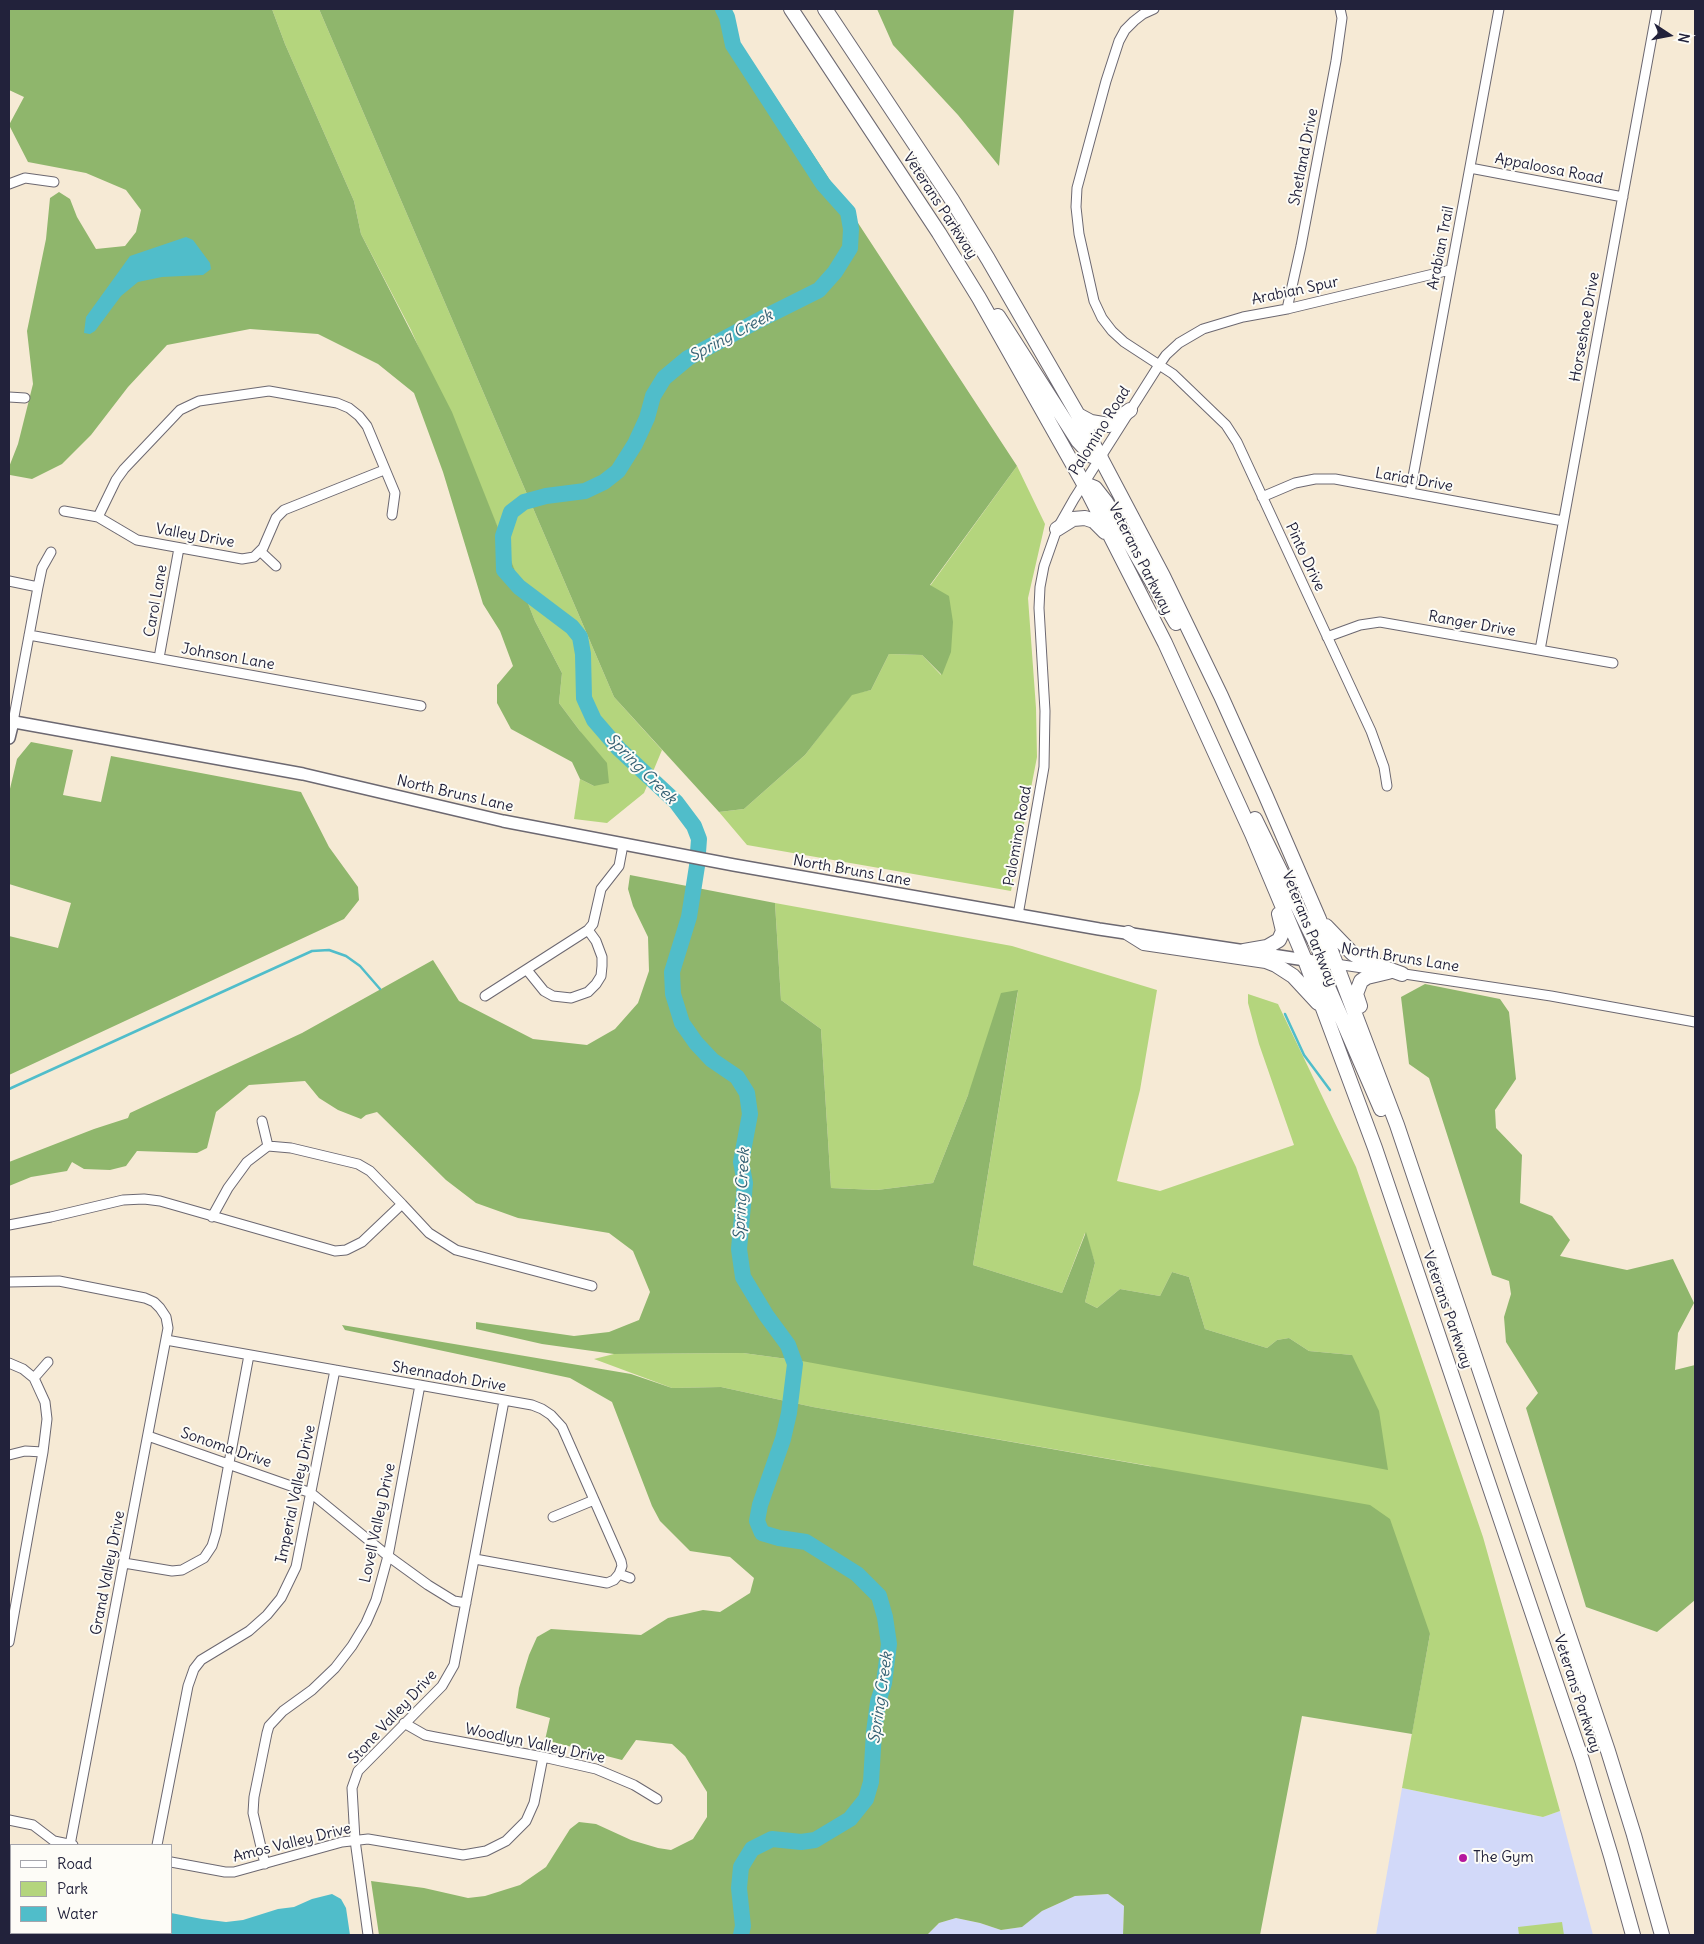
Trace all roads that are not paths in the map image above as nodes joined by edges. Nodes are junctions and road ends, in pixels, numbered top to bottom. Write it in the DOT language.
graph roads {
  1 [pos="791,9"];
  2 [pos="824,9"];
  3 [pos="1154,9"];
  4 [pos="1340,9"];
  5 [pos="1499,9"];
  6 [pos="1657,9"];
  7 [pos="1470,168"];
  8 [pos="54,182"];
  9 [pos="9,184"];
  10 [pos="1623,196"];
  11 [pos="961,269"];
  12 [pos="1450,270"];
  13 [pos="1287,309"];
  14 [pos="1159,365"];
  15 [pos="9,397"];
  16 [pos="25,398"];
  17 [pos="1130,410"];
  18 [pos="1078,415"];
  19 [pos="1101,458"];
  20 [pos="384,470"];
  21 [pos="1084,484"];
  22 [pos="1410,493"];
  23 [pos="1262,497"];
  24 [pos="64,511"];
  25 [pos="392,515"];
  26 [pos="98,517"];
  27 [pos="1563,521"];
  28 [pos="1057,529"];
  29 [pos="1114,542"];
  30 [pos="179,548"];
  31 [pos="260,551"];
  32 [pos="51,552"];
  33 [pos="276,566"];
  34 [pos="9,581"];
  35 [pos="38,587"];
  36 [pos="30,635"];
  37 [pos="1327,637"];
  38 [pos="1540,650"];
  39 [pos="159,658"];
  40 [pos="1613,663"];
  41 [pos="1221,696"];
  42 [pos="422,706"];
  43 [pos="11,722"];
  44 [pos="9,738"];
  45 [pos="1221,763"];
  46 [pos="1230,785"];
  47 [pos="1387,786"];
  48 [pos="623,845"];
  49 [pos="1018,915"];
  50 [pos="1319,919"];
  51 [pos="588,930"];
  52 [pos="1128,933"];
  53 [pos="1244,950"];
  54 [pos="1305,960"];
  55 [pos="1336,964"];
  56 [pos="527,970"];
  57 [pos="1395,973"];
  58 [pos="484,996"];
  59 [pos="1325,1012"];
  60 [pos="1695,1022"];
  61 [pos="262,1121"];
  62 [pos="1397,1125"];
  63 [pos="268,1146"];
  64 [pos="1419,1189"];
  65 [pos="402,1204"];
  66 [pos="212,1217"];
  67 [pos="9,1225"];
  68 [pos="9,1282"];
  69 [pos="592,1286"];
  70 [pos="166,1340"];
  71 [pos="249,1355"];
  72 [pos="48,1362"];
  73 [pos="9,1364"];
  74 [pos="335,1370"];
  75 [pos="34,1378"];
  76 [pos="420,1385"];
  77 [pos="504,1401"];
  78 [pos="148,1436"];
  79 [pos="43,1452"];
  80 [pos="9,1455"];
  81 [pos="229,1464"];
  82 [pos="311,1493"];
  83 [pos="594,1500"];
  84 [pos="553,1517"];
  85 [pos="388,1556"];
  86 [pos="475,1559"];
  87 [pos="124,1563"];
  88 [pos="619,1574"];
  89 [pos="630,1578"];
  90 [pos="466,1603"];
  91 [pos="9,1642"];
  92 [pos="404,1723"];
  93 [pos="543,1757"];
  94 [pos="657,1799"];
  95 [pos="9,1820"];
  96 [pos="355,1840"];
  97 [pos="67,1844"];
  98 [pos="71,1844"];
  99 [pos="158,1844"];
  100 [pos="172,1862"];
  101 [pos="265,1864"];
  102 [pos="1626,1910"];
  103 [pos="368,1935"];
  104 [pos="1633,1935"];
  105 [pos="1640,1935"];
  106 [pos="1662,1935"];
  1 -- 11 [label="highway, Veterans Parkway"];
  2 -- 18 [label="highway, Veterans Parkway"];
  3 -- 14 [label="street"];
  4 -- 13 [label="street, Shetland Drive"];
  5 -- 7 [label="street, Arabian Trail"];
  6 -- 10 [label="street, Horseshoe Drive"];
  7 -- 10 [label="street, Appaloosa Road"];
  7 -- 12 [label="street, Arabian Trail"];
  8 -- 9 [label="street"];
  10 -- 27 [label="street, Horseshoe Drive"];
  11 -- 19 [label="highway"];
  11 -- 21 [label="highway, Veterans Parkway"];
  12 -- 13 [label="street, Arabian Spur"];
  12 -- 22 [label="street, Arabian Trail"];
  13 -- 14 [label="street, Arabian Spur"];
  14 -- 17 [label="street, Palomino Road"];
  14 -- 23 [label="street, Pinto Drive"];
  15 -- 16 [label="street"];
  17 -- 18 [label="highway"];
  17 -- 19 [label="street, Palomino Road"];
  18 -- 19 [label="highway, Veterans Parkway"];
  19 -- 21 [label="street, Palomino Road"];
  19 -- 41 [label="highway, Veterans Parkway"];
  20 -- 25 [label="street"];
  20 -- 26 [label="street"];
  20 -- 31 [label="street"];
  21 -- 28 [label="street, Palomino Road"];
  21 -- 29 [label="highway, Veterans Parkway"];
  21 -- 41 [label="highway"];
  22 -- 23 [label="street, Lariat Drive"];
  22 -- 27 [label="street, Lariat Drive"];
  23 -- 37 [label="street, Pinto Drive"];
  24 -- 26 [label="street, Valley Drive"];
  26 -- 30 [label="street, Valley Drive"];
  27 -- 38 [label="street, Horseshoe Drive"];
  28 -- 29 [label="highway"];
  28 -- 49 [label="street, Palomino Road"];
  29 -- 45 [label="highway, Veterans Parkway"];
  30 -- 31 [label="street, Valley Drive"];
  30 -- 39 [label="street, Carol Lane"];
  31 -- 33 [label="street"];
  32 -- 35 [label="street"];
  34 -- 35 [label="street"];
  35 -- 36 [label="street"];
  36 -- 39 [label="street, Johnson Lane"];
  36 -- 43 [label="street"];
  37 -- 38 [label="street, Ranger Drive"];
  37 -- 47 [label="street, Pinto Drive"];
  38 -- 40 [label="street, Ranger Drive"];
  39 -- 42 [label="street, Johnson Lane"];
  41 -- 50 [label="highway, Veterans Parkway"];
  43 -- 44 [label="main road"];
  43 -- 48 [label="main road, North Bruns Lane"];
  45 -- 46 [label="highway, Veterans Parkway"];
  45 -- 55 [label="highway"];
  46 -- 53 [label="highway"];
  46 -- 54 [label="highway, Veterans Parkway"];
  48 -- 49 [label="main road, North Bruns Lane"];
  48 -- 51 [label="street"];
  49 -- 52 [label="main road, North Bruns Lane"];
  50 -- 55 [label="highway, Veterans Parkway"];
  50 -- 57 [label="highway"];
  51 -- 56 [label="street"];
  51 -- 56 [label="street"];
  52 -- 53 [label="main road, North Bruns Lane"];
  52 -- 59 [label="highway"];
  53 -- 54 [label="main road, North Bruns Lane"];
  54 -- 55 [label="main road, North Bruns Lane"];
  54 -- 59 [label="highway, Veterans Parkway"];
  54 -- 64 [label="highway"];
  55 -- 57 [label="street, North Bruns Lane"];
  55 -- 62 [label="highway, Veterans Parkway"];
  56 -- 58 [label="street"];
  57 -- 60 [label="street, North Bruns Lane"];
  57 -- 62 [label="highway"];
  59 -- 102 [label="highway, Veterans Parkway"];
  61 -- 63 [label="street"];
  62 -- 64 [label="highway, Veterans Parkway"];
  63 -- 65 [label="street"];
  63 -- 66 [label="street"];
  64 -- 106 [label="highway, Veterans Parkway"];
  65 -- 66 [label="street"];
  65 -- 69 [label="street"];
  66 -- 67 [label="street"];
  68 -- 70 [label="street, Grand Valley Drive"];
  70 -- 71 [label="street, Shennadoh Drive"];
  70 -- 78 [label="street, Grand Valley Drive"];
  71 -- 74 [label="street, Shennadoh Drive"];
  71 -- 81 [label="street"];
  72 -- 75 [label="street"];
  73 -- 75 [label="street"];
  74 -- 76 [label="street, Shennadoh Drive"];
  74 -- 82 [label="street, Imperial Valley Drive"];
  75 -- 79 [label="street"];
  76 -- 77 [label="street, Shennadoh Drive"];
  76 -- 85 [label="street, Lovell Valley Drive"];
  77 -- 83 [label="street, Shennadoh Drive"];
  77 -- 86 [label="street, Stone Valley Drive"];
  78 -- 81 [label="street, Sonoma Drive"];
  78 -- 87 [label="street, Grand Valley Drive"];
  79 -- 80 [label="street"];
  79 -- 91 [label="street"];
  81 -- 82 [label="street, Sonoma Drive"];
  81 -- 87 [label="street"];
  82 -- 85 [label="street, Sonoma Drive"];
  82 -- 99 [label="street, Imperial Valley Drive"];
  83 -- 84 [label="street"];
  83 -- 88 [label="street, Shennadoh Drive"];
  85 -- 90 [label="street, Sonoma Drive"];
  85 -- 101 [label="street, Lovell Valley Drive"];
  86 -- 88 [label="street"];
  86 -- 90 [label="street, Stone Valley Drive"];
  87 -- 98 [label="street, Grand Valley Drive"];
  88 -- 89 [label="street"];
  90 -- 92 [label="street, Stone Valley Drive"];
  92 -- 93 [label="street, Woodlyn Valley Drive"];
  92 -- 96 [label="street, Stone Valley Drive"];
  93 -- 94 [label="street, Woodlyn Valley Drive"];
  93 -- 96 [label="street, Amos Valley Drive"];
  95 -- 97 [label="street"];
  96 -- 101 [label="street, Amos Valley Drive"];
  96 -- 103 [label="street, Stone Valley Drive"];
  100 -- 101 [label="street, Amos Valley Drive"];
  102 -- 104 [label="highway, Veterans Parkway"];
  102 -- 105 [label="highway"];
}
